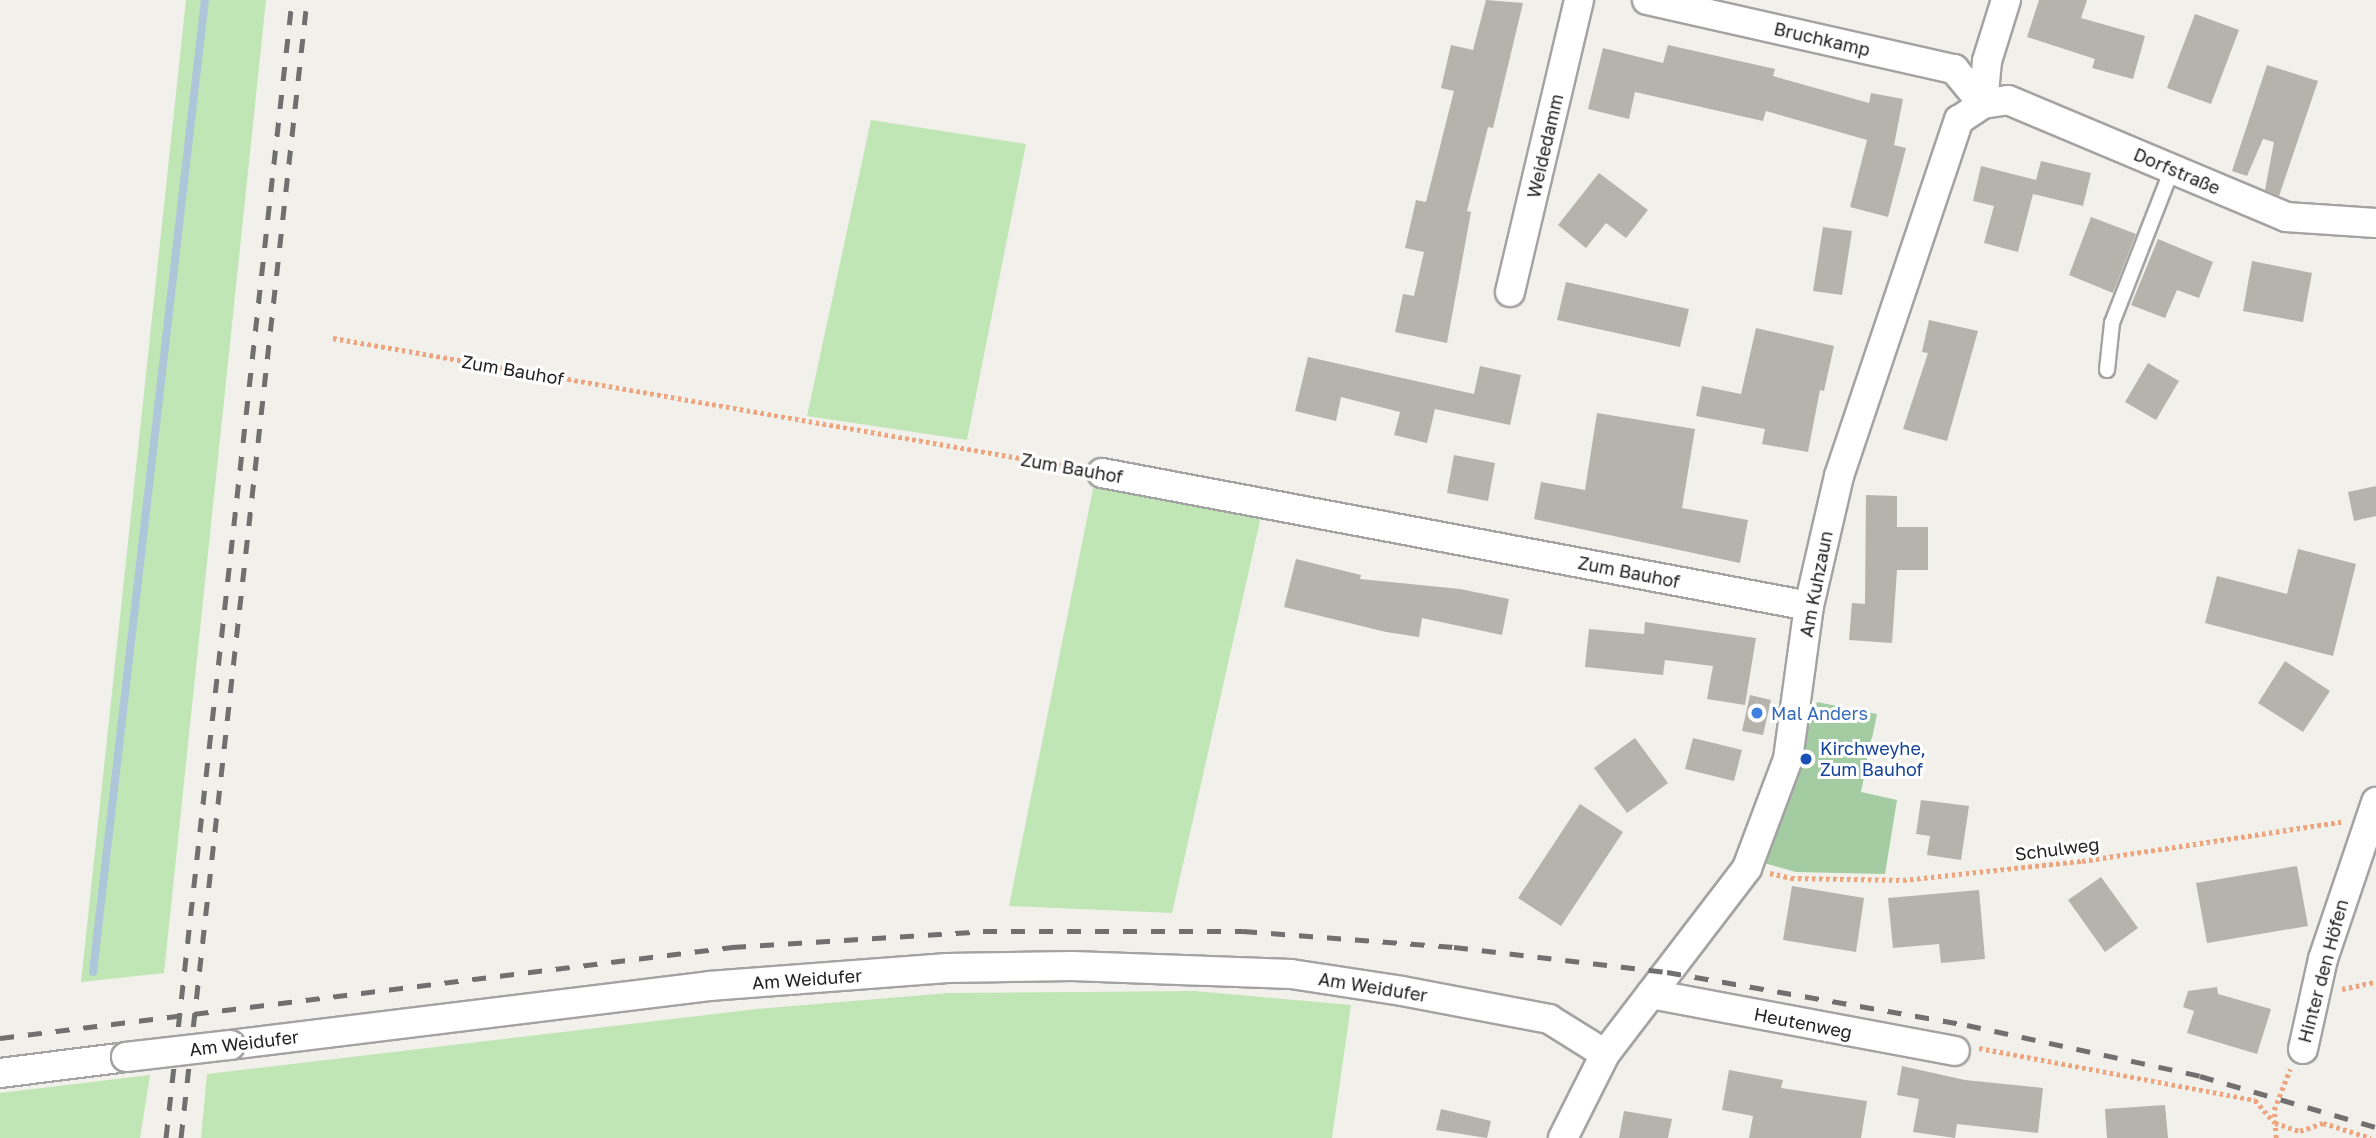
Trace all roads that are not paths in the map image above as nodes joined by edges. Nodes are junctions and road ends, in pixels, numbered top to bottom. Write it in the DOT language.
graph roads {
  1 [pos="1580,0"];
  2 [pos="1647,0"];
  3 [pos="2006,0"];
  4 [pos="1983,104"];
  5 [pos="2172,169"];
  6 [pos="2376,223"];
  7 [pos="1510,292"];
  8 [pos="2107,370"];
  9 [pos="1102,473"];
  10 [pos="1809,606"];
  11 [pos="2373,810"];
  12 [pos="1651,994"];
  13 [pos="2302,1049"];
  14 [pos="1955,1051"];
  15 [pos="1605,1054"];
  16 [pos="0,1073"];
  17 [pos="1563,1138"];
  1 -- 7 [label="street, Weidedamm"];
  2 -- 4 [label="street, Bruchkamp"];
  3 -- 4 [label="street"];
  4 -- 5 [label="street, Dorfstraße"];
  4 -- 10 [label="street, Am Kuhzaun"];
  5 -- 6 [label="street, Dorfstraße"];
  5 -- 8 [label="lane"];
  9 -- 10 [label="street, Zum Bauhof"];
  10 -- 12 [label="street, Am Kuhzaun"];
  11 -- 13 [label="street, Hinter den Höfen"];
  12 -- 14 [label="street, Heutenweg"];
  12 -- 15 [label="street, Am Kuhzaun"];
  15 -- 16 [label="street, Am Weidufer, bridge"];
  15 -- 17 [label="street, Am Kuhzaun"];
}
